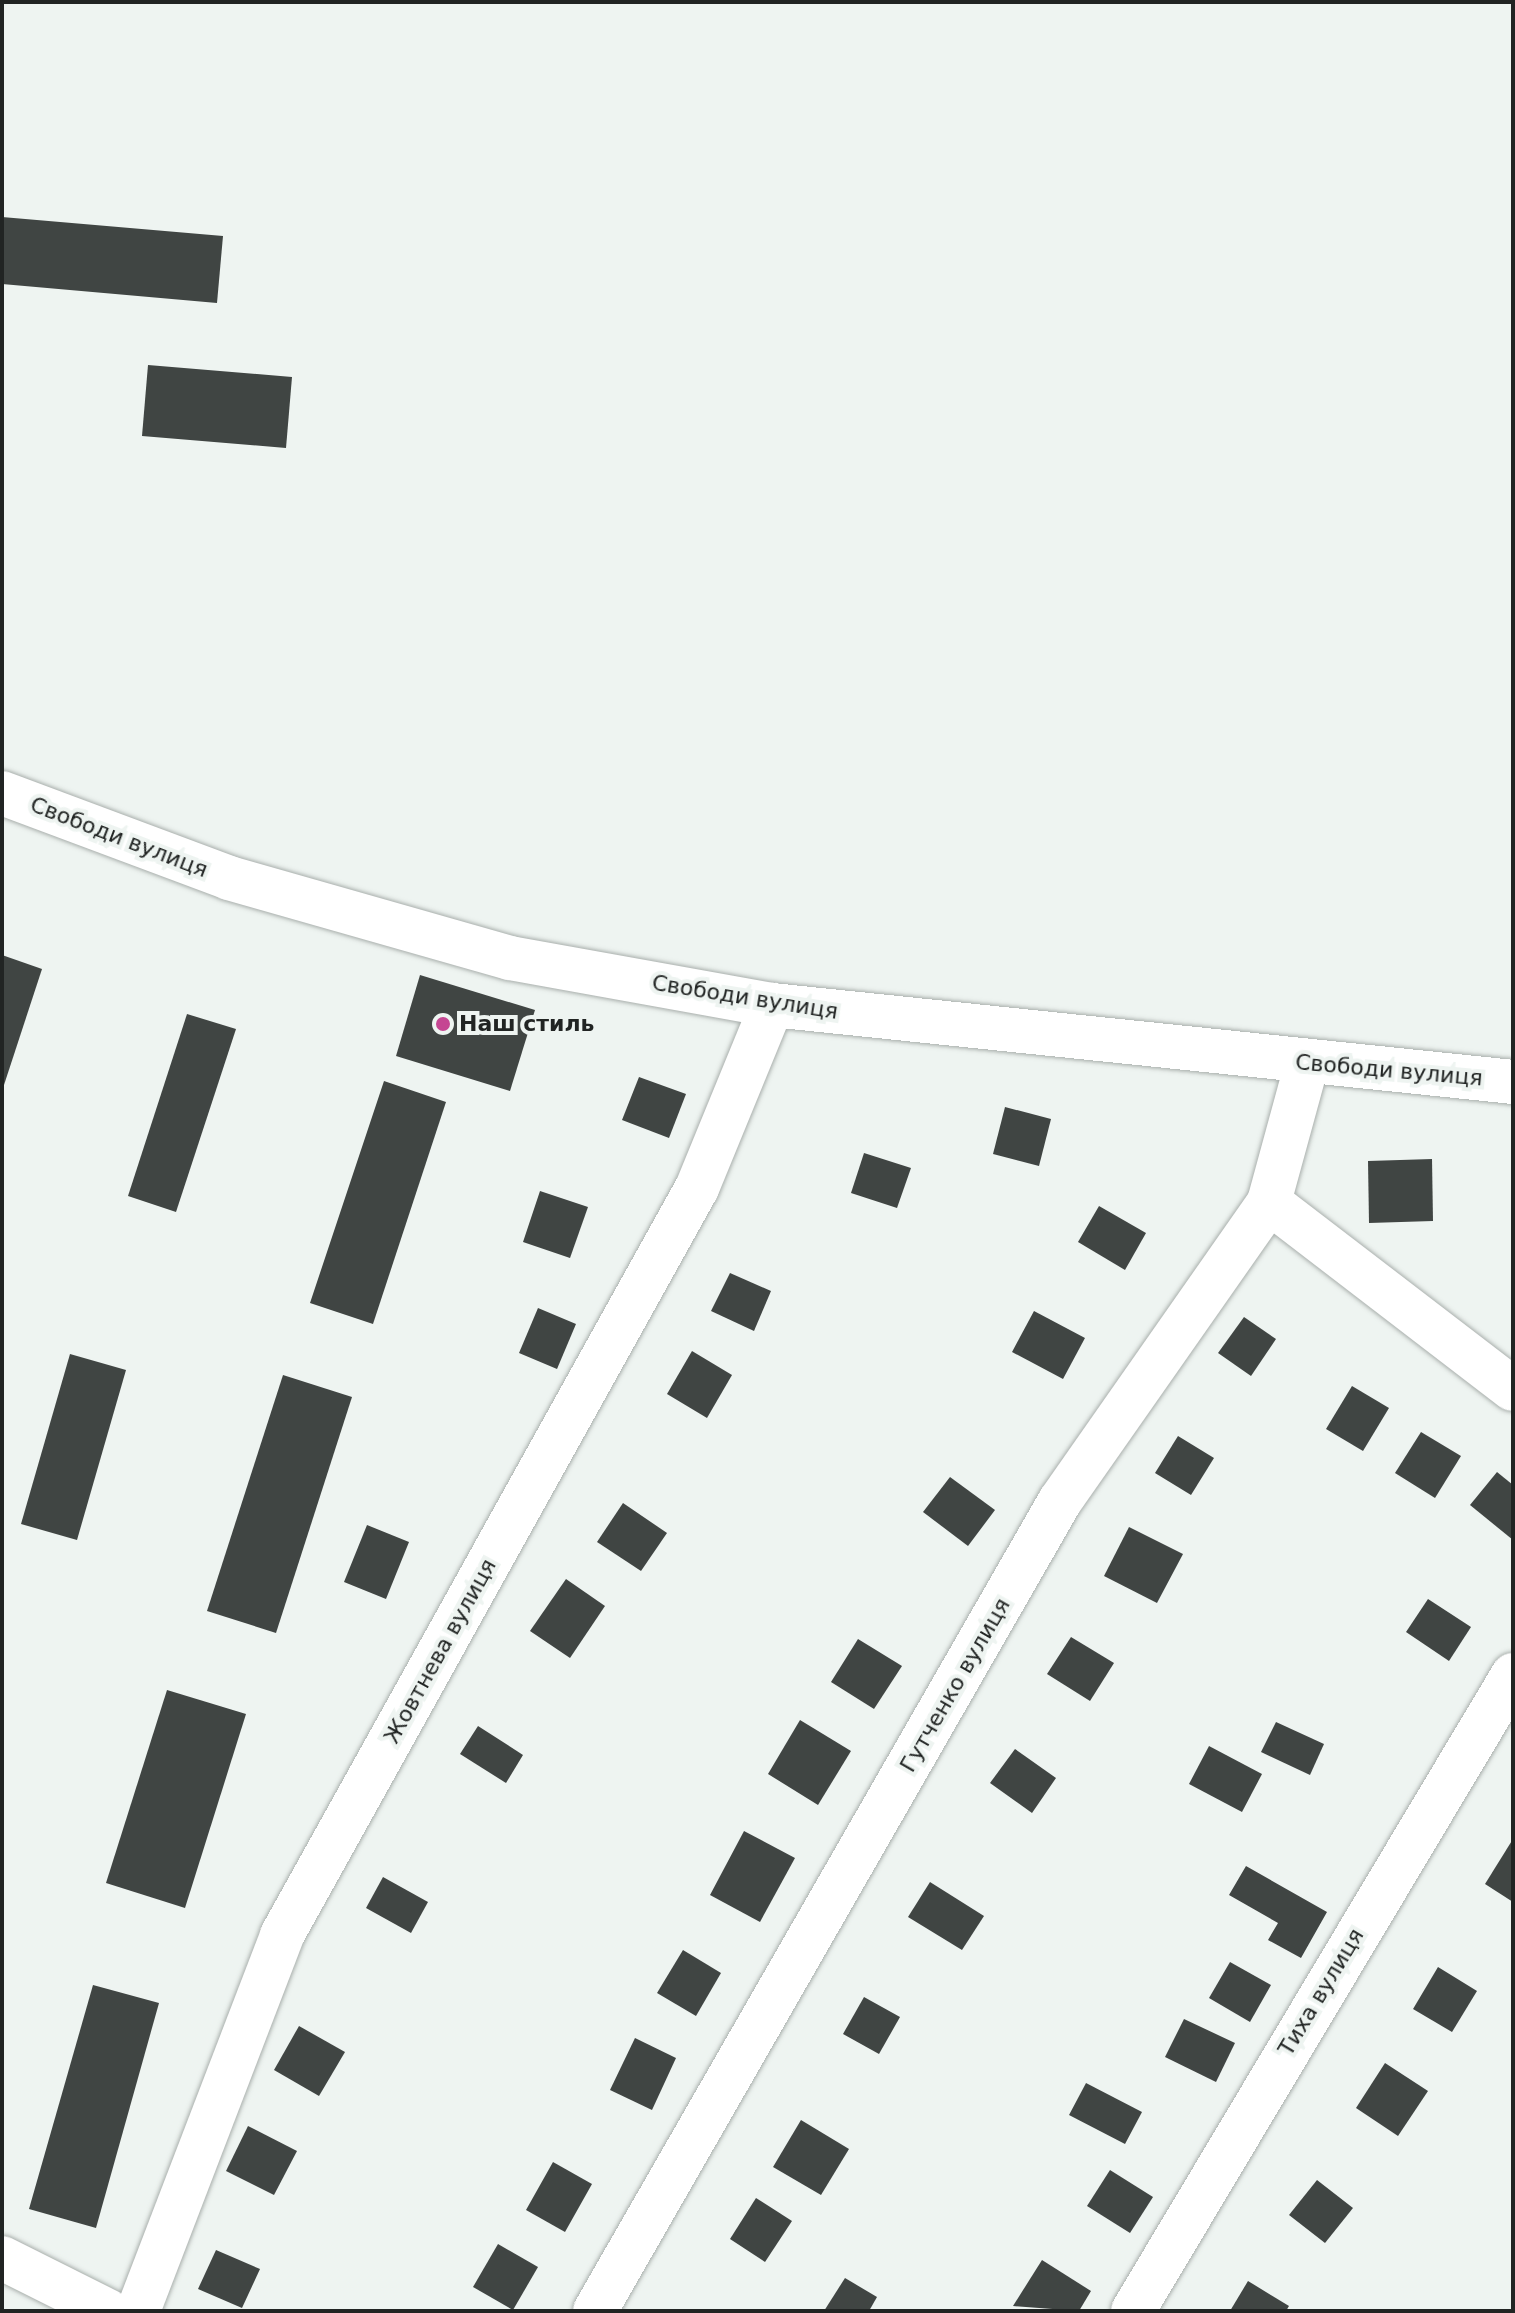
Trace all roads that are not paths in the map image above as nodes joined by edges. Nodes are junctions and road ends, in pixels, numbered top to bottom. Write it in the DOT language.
graph roads {
  1 [pos="2,793"];
  2 [pos="772,1005"];
  3 [pos="1307,1063"];
  4 [pos="1513,1082"];
  5 [pos="1269,1202"];
  6 [pos="1513,1389"];
  7 [pos="1513,1675"];
  8 [pos="2,2258"];
  9 [pos="108,2311"];
  10 [pos="138,2311"];
  11 [pos="595,2311"];
  12 [pos="1133,2311"];
  1 -- 2 [label="street, Свободи вулиця"];
  2 -- 3 [label="street, Свободи вулиця"];
  2 -- 10 [label="street, Жовтнева вулиця"];
  3 -- 4 [label="street, Свободи вулиця"];
  3 -- 5 [label="street, Гутченко вулиця"];
  5 -- 6 [label="street"];
  5 -- 11 [label="street, Гутченко вулиця"];
  7 -- 12 [label="street, Тиха вулиця"];
  8 -- 9 [label="street"];
}
